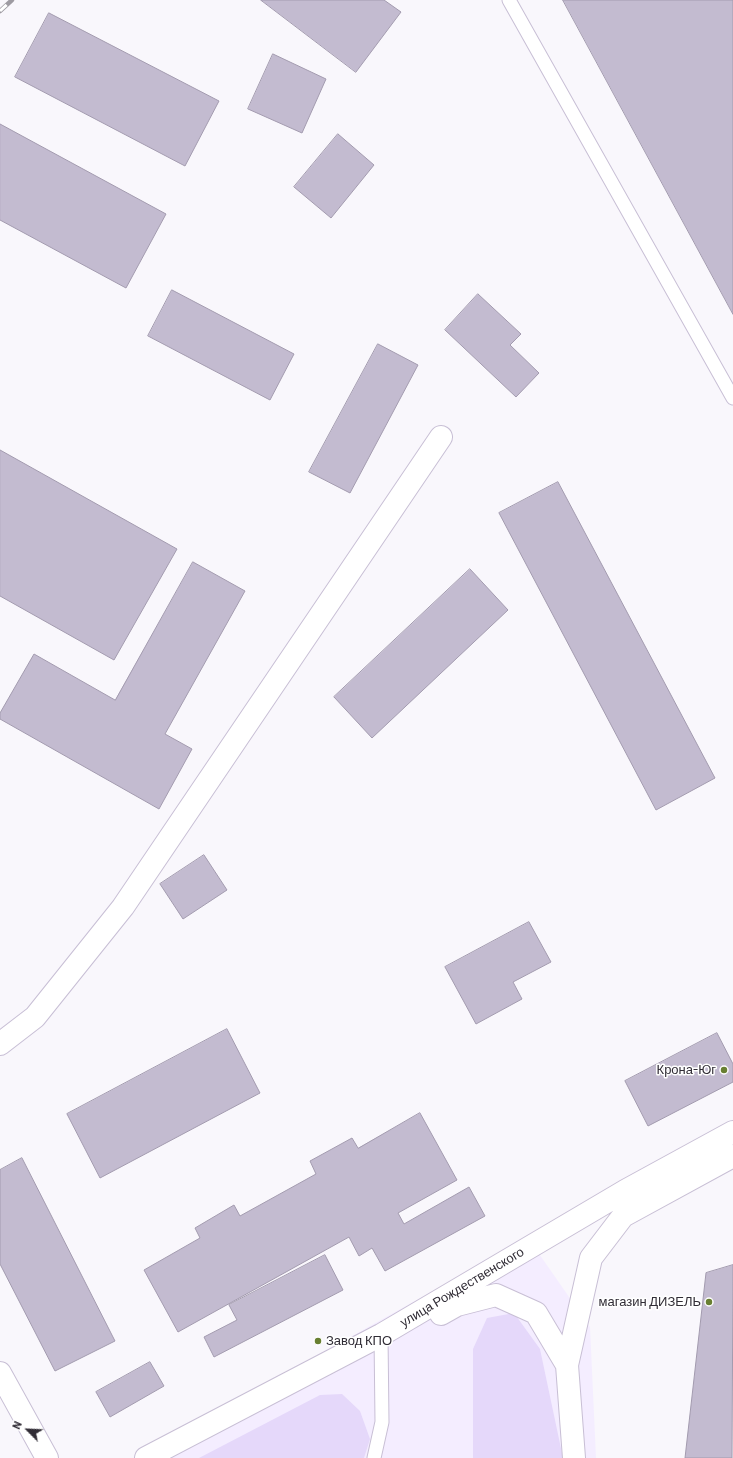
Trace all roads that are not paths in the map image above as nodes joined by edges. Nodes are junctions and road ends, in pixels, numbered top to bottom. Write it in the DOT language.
graph roads {
  1 [pos="509,0"];
  2 [pos="733,398"];
  3 [pos="441,437"];
  4 [pos="0,1044"];
  5 [pos="733,1132"];
  6 [pos="733,1156"];
  7 [pos="381,1335"];
  8 [pos="567,1365"];
  9 [pos="0,1373"];
  10 [pos="47,1458"];
  11 [pos="146,1458"];
  12 [pos="374,1458"];
  13 [pos="574,1458"];
  1 -- 2 [label="lane"];
  3 -- 4 [label="main road"];
  5 -- 7 [label="main road, улица Рождественского"];
  6 -- 8 [label="main road"];
  7 -- 8 [label="main road"];
  7 -- 11 [label="main road, улица Рождественского"];
  7 -- 12 [label="lane"];
  8 -- 13 [label="main road"];
  9 -- 10 [label="main road"];
}
